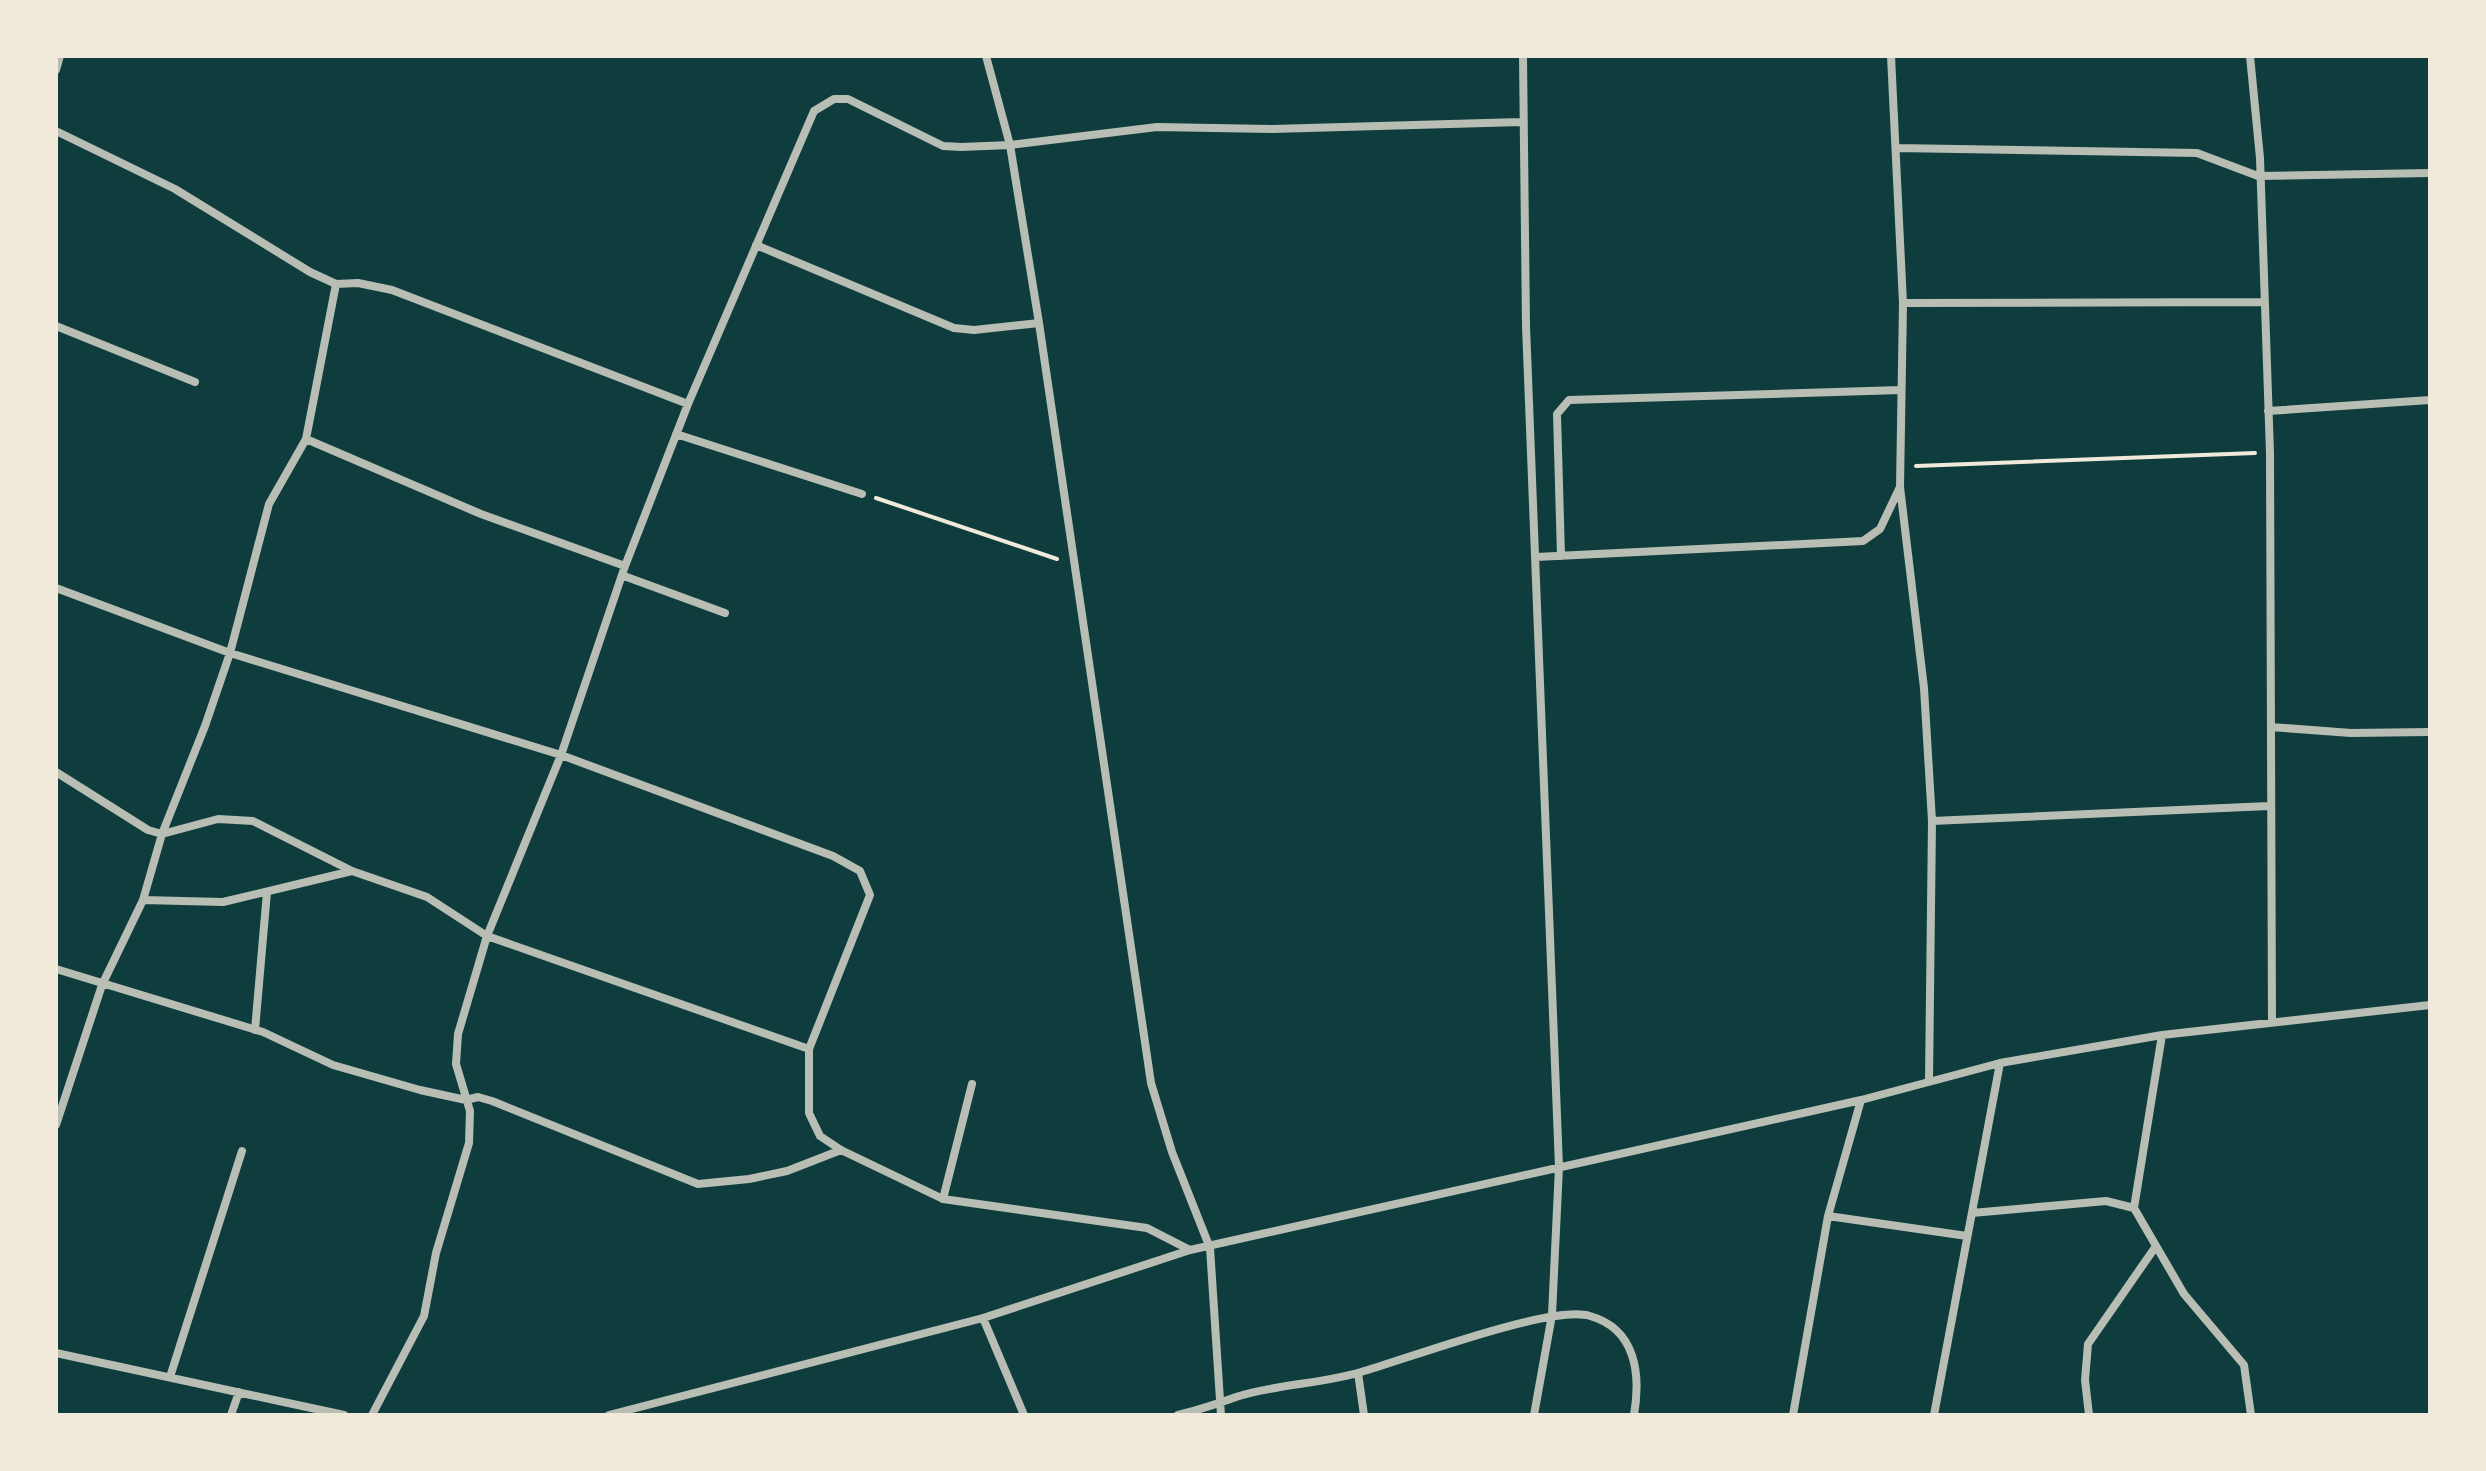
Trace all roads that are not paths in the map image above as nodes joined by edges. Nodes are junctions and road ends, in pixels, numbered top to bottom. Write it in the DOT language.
graph roads {
  1 [pos="986,56"];
  2 [pos="1523,56"];
  3 [pos="1891,56"];
  4 [pos="2250,56"];
  5 [pos="59,57"];
  6 [pos="56,70"];
  7 [pos="1521,122"];
  8 [pos="56,131"];
  9 [pos="1010,145"];
  10 [pos="1896,148"];
  11 [pos="2430,173"];
  12 [pos="2258,176"];
  13 [pos="756,245"];
  14 [pos="336,284"];
  15 [pos="2264,302"];
  16 [pos="1903,303"];
  17 [pos="1039,323"];
  18 [pos="56,326"];
  19 [pos="195,382"];
  20 [pos="1901,390"];
  21 [pos="2430,400"];
  22 [pos="688,404"];
  23 [pos="2268,411"];
  24 [pos="676,434"];
  25 [pos="306,439"];
  26 [pos="1900,487"];
  27 [pos="862,494"];
  28 [pos="1561,556"];
  29 [pos="1536,557"];
  30 [pos="625,566"];
  31 [pos="624,576"];
  32 [pos="56,588"];
  33 [pos="725,613"];
  34 [pos="230,653"];
  35 [pos="2271,727"];
  36 [pos="2430,732"];
  37 [pos="561,755"];
  38 [pos="56,772"];
  39 [pos="2269,806"];
  40 [pos="1932,821"];
  41 [pos="162,834"];
  42 [pos="352,871"];
  43 [pos="267,892"];
  44 [pos="143,900"];
  45 [pos="487,936"];
  46 [pos="56,969"];
  47 [pos="102,985"];
  48 [pos="2430,1005"];
  49 [pos="2272,1021"];
  50 [pos="255,1030"];
  51 [pos="2162,1035"];
  52 [pos="809,1049"];
  53 [pos="2000,1063"];
  54 [pos="1929,1081"];
  55 [pos="972,1084"];
  56 [pos="466,1100"];
  57 [pos="1861,1100"];
  58 [pos="56,1125"];
  59 [pos="841,1150"];
  60 [pos="242,1151"];
  61 [pos="1559,1167"];
  62 [pos="943,1199"];
  63 [pos="2134,1208"];
  64 [pos="1972,1213"];
  65 [pos="1828,1216"];
  66 [pos="1967,1236"];
  67 [pos="2156,1246"];
  68 [pos="1210,1248"];
  69 [pos="1190,1250"];
  70 [pos="1552,1315"];
  71 [pos="983,1318"];
  72 [pos="56,1353"];
  73 [pos="1358,1373"];
  74 [pos="170,1377"];
  75 [pos="239,1392"];
  76 [pos="1219,1405"];
  77 [pos="2089,1414"];
  78 [pos="231,1415"];
  79 [pos="344,1415"];
  80 [pos="372,1415"];
  81 [pos="609,1415"];
  82 [pos="1024,1415"];
  83 [pos="1178,1415"];
  84 [pos="1221,1415"];
  85 [pos="1364,1415"];
  86 [pos="1534,1415"];
  87 [pos="1634,1415"];
  88 [pos="1793,1415"];
  89 [pos="1934,1415"];
  90 [pos="2095,1415"];
  91 [pos="2251,1415"];
  1 -- 9 [label="street"];
  2 -- 7 [label="street"];
  3 -- 10 [label="street"];
  4 -- 12 [label="street"];
  5 -- 6 [label="street"];
  7 -- 9 [label="street"];
  7 -- 29 [label="street"];
  8 -- 14 [label="street"];
  9 -- 13 [label="street"];
  9 -- 17 [label="street"];
  10 -- 12 [label="street"];
  10 -- 16 [label="street"];
  11 -- 12 [label="street"];
  12 -- 15 [label="street"];
  13 -- 17 [label="street"];
  13 -- 22 [label="street"];
  14 -- 22 [label="street"];
  14 -- 25 [label="street"];
  15 -- 16 [label="street"];
  15 -- 23 [label="street"];
  16 -- 20 [label="street"];
  17 -- 68 [label="street"];
  18 -- 19 [label="street"];
  20 -- 26 [label="street"];
  20 -- 28 [label="street"];
  21 -- 23 [label="street"];
  22 -- 24 [label="street"];
  23 -- 35 [label="street"];
  24 -- 27 [label="street"];
  24 -- 30 [label="street"];
  25 -- 30 [label="street"];
  25 -- 34 [label="street"];
  26 -- 28 [label="street"];
  26 -- 40 [label="street"];
  28 -- 29 [label="street"];
  29 -- 61 [label="street"];
  30 -- 31 [label="street"];
  31 -- 33 [label="street"];
  31 -- 37 [label="street"];
  32 -- 34 [label="street"];
  34 -- 37 [label="street"];
  34 -- 41 [label="street"];
  35 -- 36 [label="street"];
  35 -- 39 [label="street"];
  37 -- 45 [label="street"];
  37 -- 52 [label="street"];
  38 -- 41 [label="street"];
  39 -- 40 [label="street"];
  39 -- 49 [label="street"];
  40 -- 54 [label="street"];
  41 -- 42 [label="street"];
  41 -- 44 [label="street"];
  42 -- 43 [label="street"];
  42 -- 45 [label="street"];
  43 -- 44 [label="street"];
  43 -- 50 [label="street"];
  44 -- 47 [label="street"];
  45 -- 52 [label="street"];
  45 -- 56 [label="street"];
  46 -- 47 [label="street"];
  47 -- 50 [label="street"];
  47 -- 58 [label="street"];
  48 -- 49 [label="street"];
  49 -- 51 [label="street"];
  50 -- 56 [label="street"];
  51 -- 53 [label="street"];
  51 -- 63 [label="street"];
  52 -- 59 [label="street"];
  53 -- 54 [label="street"];
  53 -- 64 [label="street"];
  54 -- 57 [label="street"];
  55 -- 62 [label="street"];
  56 -- 59 [label="street"];
  56 -- 80 [label="street"];
  57 -- 61 [label="street"];
  57 -- 65 [label="street"];
  59 -- 62 [label="street"];
  60 -- 74 [label="street"];
  61 -- 68 [label="street"];
  61 -- 70 [label="street"];
  62 -- 69 [label="street"];
  63 -- 64 [label="street"];
  63 -- 67 [label="street"];
  64 -- 66 [label="street"];
  65 -- 66 [label="street"];
  65 -- 88 [label="street"];
  66 -- 89 [label="street"];
  67 -- 77 [label="street"];
  67 -- 91 [label="street"];
  68 -- 69 [label="street"];
  68 -- 76 [label="street"];
  69 -- 71 [label="street"];
  70 -- 73 [label="street"];
  70 -- 86 [label="street"];
  70 -- 87 [label="street"];
  71 -- 81 [label="street"];
  71 -- 82 [label="street"];
  72 -- 74 [label="street"];
  73 -- 76 [label="street"];
  73 -- 85 [label="street"];
  74 -- 75 [label="street"];
  75 -- 78 [label="street"];
  75 -- 79 [label="street"];
  76 -- 83 [label="street"];
  76 -- 84 [label="street"];
  77 -- 90 [label="street"];
}
